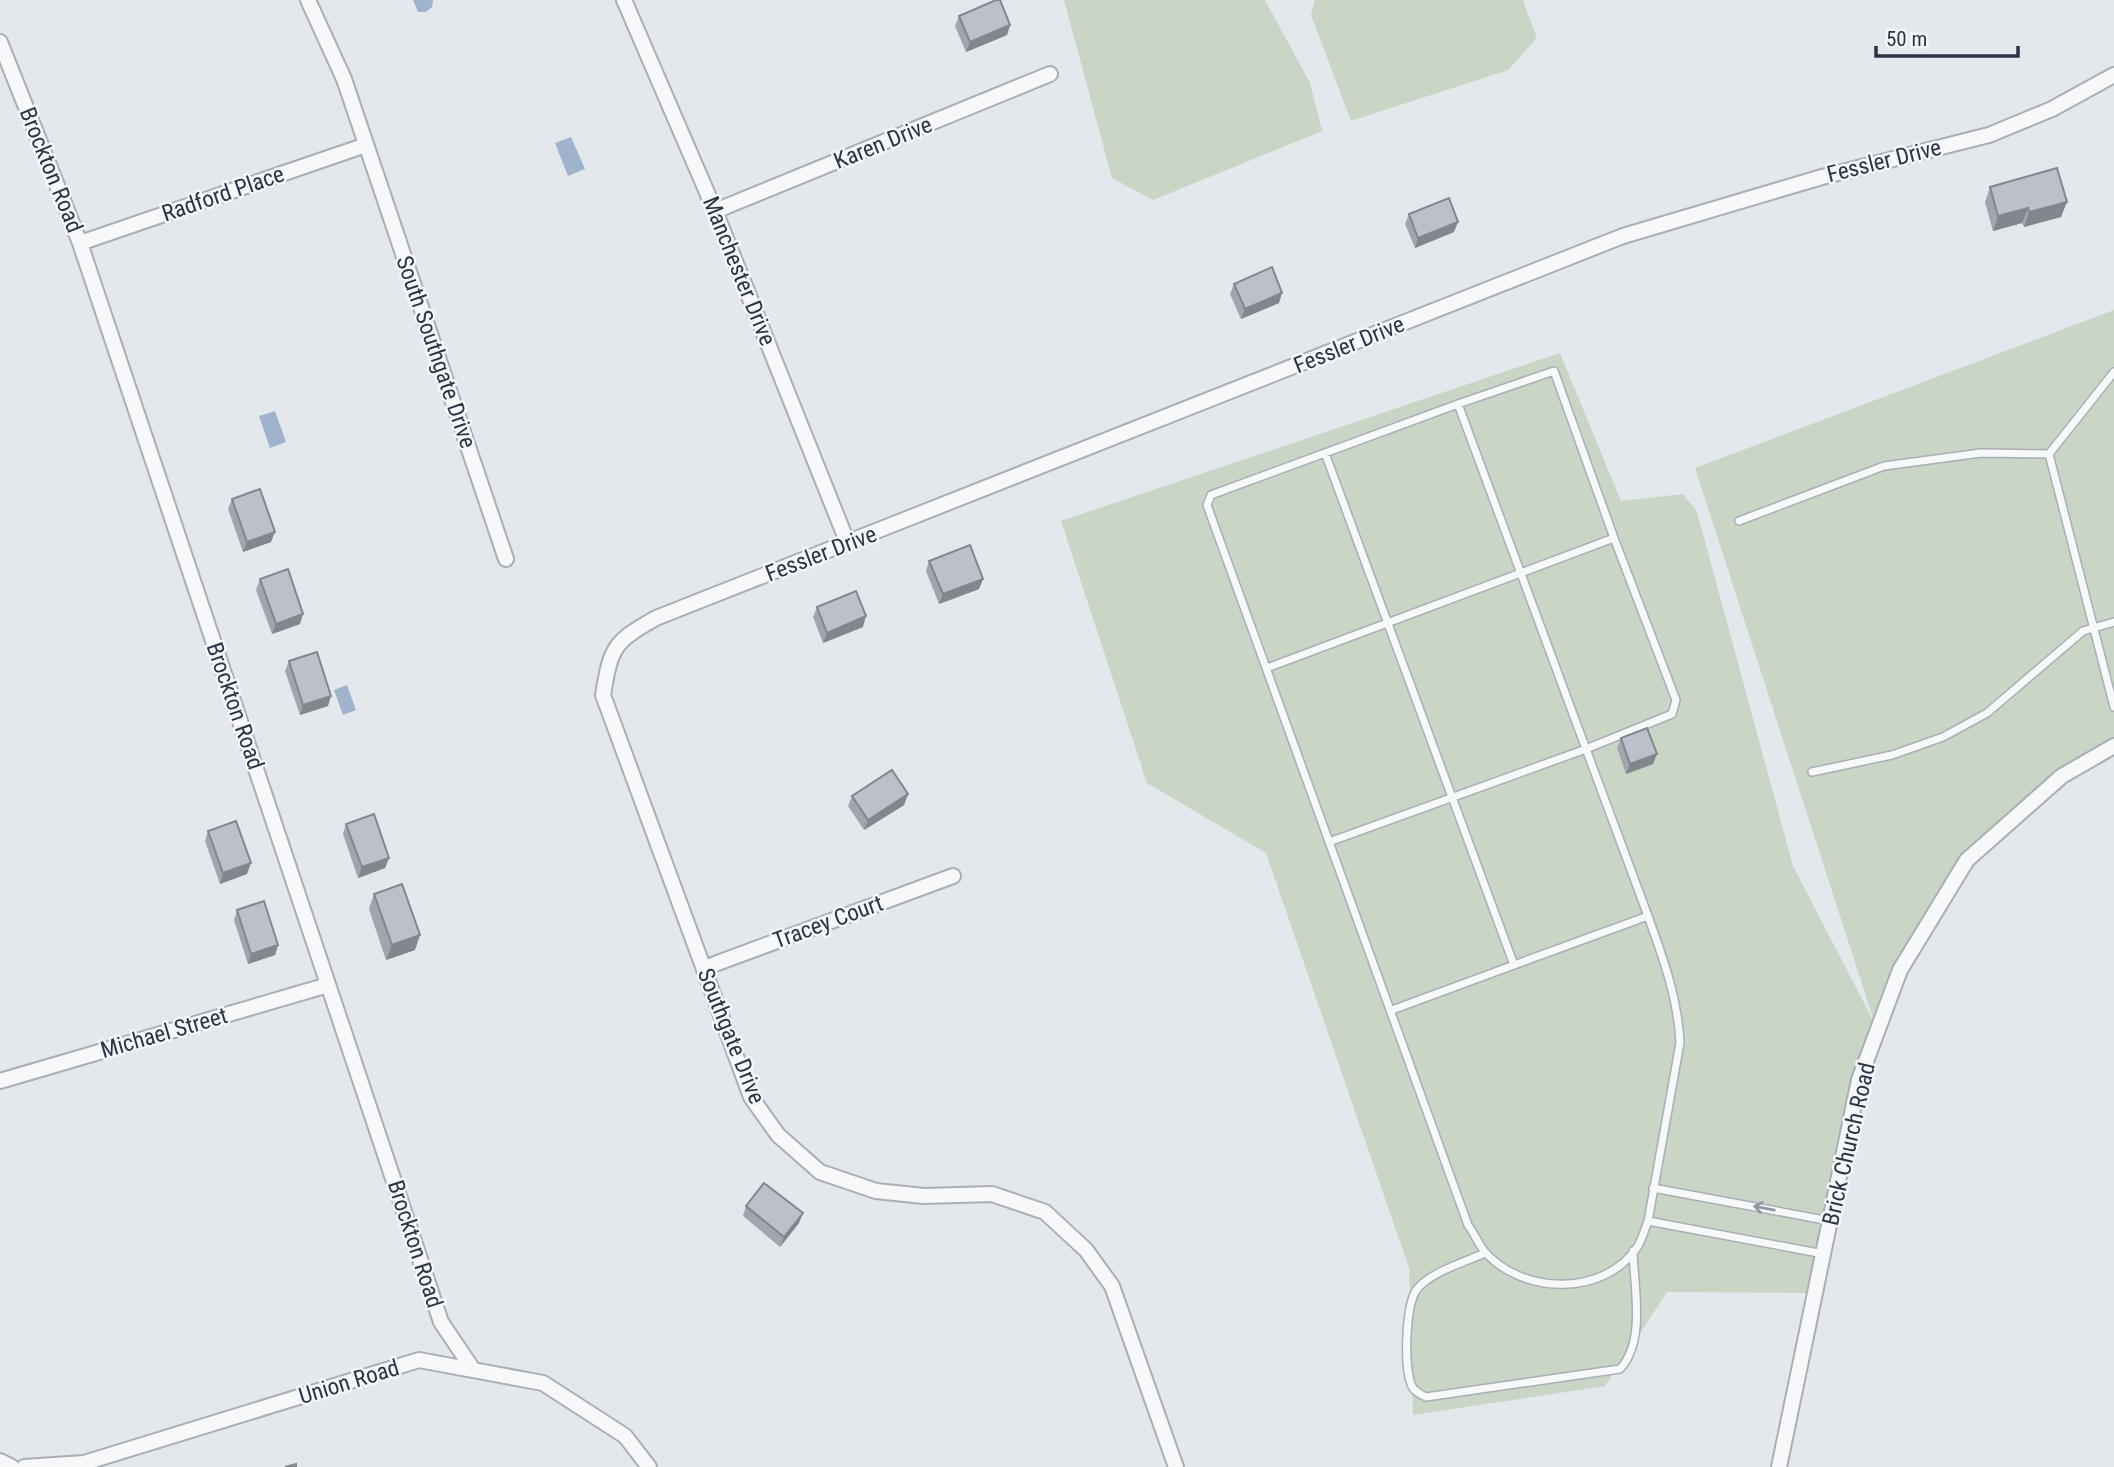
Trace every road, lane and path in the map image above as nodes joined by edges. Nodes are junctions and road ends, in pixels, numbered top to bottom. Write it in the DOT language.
graph roads {
  1 [pos="308,0"];
  2 [pos="624,0"];
  3 [pos="0,42"];
  4 [pos="1050,74"];
  5 [pos="2114,75"];
  6 [pos="366,145"];
  7 [pos="715,211"];
  8 [pos="80,243"];
  9 [pos="2114,372"];
  10 [pos="1458,404"];
  11 [pos="1325,453"];
  12 [pos="2049,454"];
  13 [pos="1739,521"];
  14 [pos="1615,538"];
  15 [pos="848,544"];
  16 [pos="506,559"];
  17 [pos="1522,574"];
  18 [pos="1387,621"];
  19 [pos="2114,622"];
  20 [pos="2093,628"];
  21 [pos="608,664"];
  22 [pos="1267,667"];
  23 [pos="2114,707"];
  24 [pos="2114,746"];
  25 [pos="1586,749"];
  26 [pos="1812,772"];
  27 [pos="1452,797"];
  28 [pos="1328,842"];
  29 [pos="953,876"];
  30 [pos="1648,916"];
  31 [pos="1514,965"];
  32 [pos="704,968"];
  33 [pos="328,985"];
  34 [pos="1392,1010"];
  35 [pos="0,1081"];
  36 [pos="1653,1188"];
  37 [pos="1647,1221"];
  38 [pos="1831,1221"];
  39 [pos="1633,1251"];
  40 [pos="1485,1253"];
  41 [pos="1824,1254"];
  42 [pos="472,1368"];
  43 [pos="0,1461"];
  44 [pos="12,1467"];
  45 [pos="24,1467"];
  46 [pos="649,1467"];
  47 [pos="1176,1467"];
  48 [pos="1779,1467"];
  1 -- 6 [label="street"];
  2 -- 7 [label="street, Manchester Drive"];
  3 -- 8 [label="street, Brockton Road"];
  4 -- 7 [label="street, Karen Drive"];
  5 -- 15 [label="street, Fessler Drive"];
  6 -- 8 [label="street, Radford Place"];
  6 -- 16 [label="street, South Southgate Drive"];
  7 -- 15 [label="street, Manchester Drive"];
  8 -- 33 [label="street, Brockton Road"];
  9 -- 12 [label="lane"];
  10 -- 11 [label="lane"];
  10 -- 14 [label="lane"];
  10 -- 17 [label="lane"];
  11 -- 18 [label="lane"];
  11 -- 22 [label="lane"];
  12 -- 13 [label="lane"];
  12 -- 20 [label="lane"];
  14 -- 17 [label="lane"];
  14 -- 25 [label="lane"];
  15 -- 21 [label="street, Fessler Drive"];
  17 -- 18 [label="lane"];
  17 -- 25 [label="lane"];
  18 -- 22 [label="lane"];
  18 -- 27 [label="lane"];
  19 -- 20 [label="lane"];
  20 -- 23 [label="lane"];
  20 -- 26 [label="lane"];
  21 -- 32 [label="street, Southgate Drive"];
  22 -- 28 [label="lane"];
  24 -- 38 [label="street, Brick Church Road"];
  25 -- 27 [label="lane"];
  25 -- 30 [label="lane"];
  27 -- 28 [label="lane"];
  27 -- 31 [label="lane"];
  28 -- 34 [label="lane"];
  29 -- 32 [label="street, Tracey Court"];
  30 -- 31 [label="lane"];
  30 -- 36 [label="lane"];
  31 -- 34 [label="lane"];
  32 -- 47 [label="street, Southgate Drive"];
  33 -- 35 [label="street, Michael Street"];
  33 -- 42 [label="street, Brockton Road"];
  34 -- 40 [label="lane"];
  36 -- 37 [label="lane"];
  38 -- 36 [label="lane, one-way"];
  37 -- 39 [label="lane"];
  37 -- 41 [label="lane"];
  38 -- 41 [label="street, Brick Church Road"];
  39 -- 40 [label="lane"];
  39 -- 40 [label="lane"];
  41 -- 48 [label="street, Brick Church Road"];
  42 -- 45 [label="street, Union Road"];
  42 -- 46 [label="street, Union Road"];
  43 -- 44 [label="street"];
}
